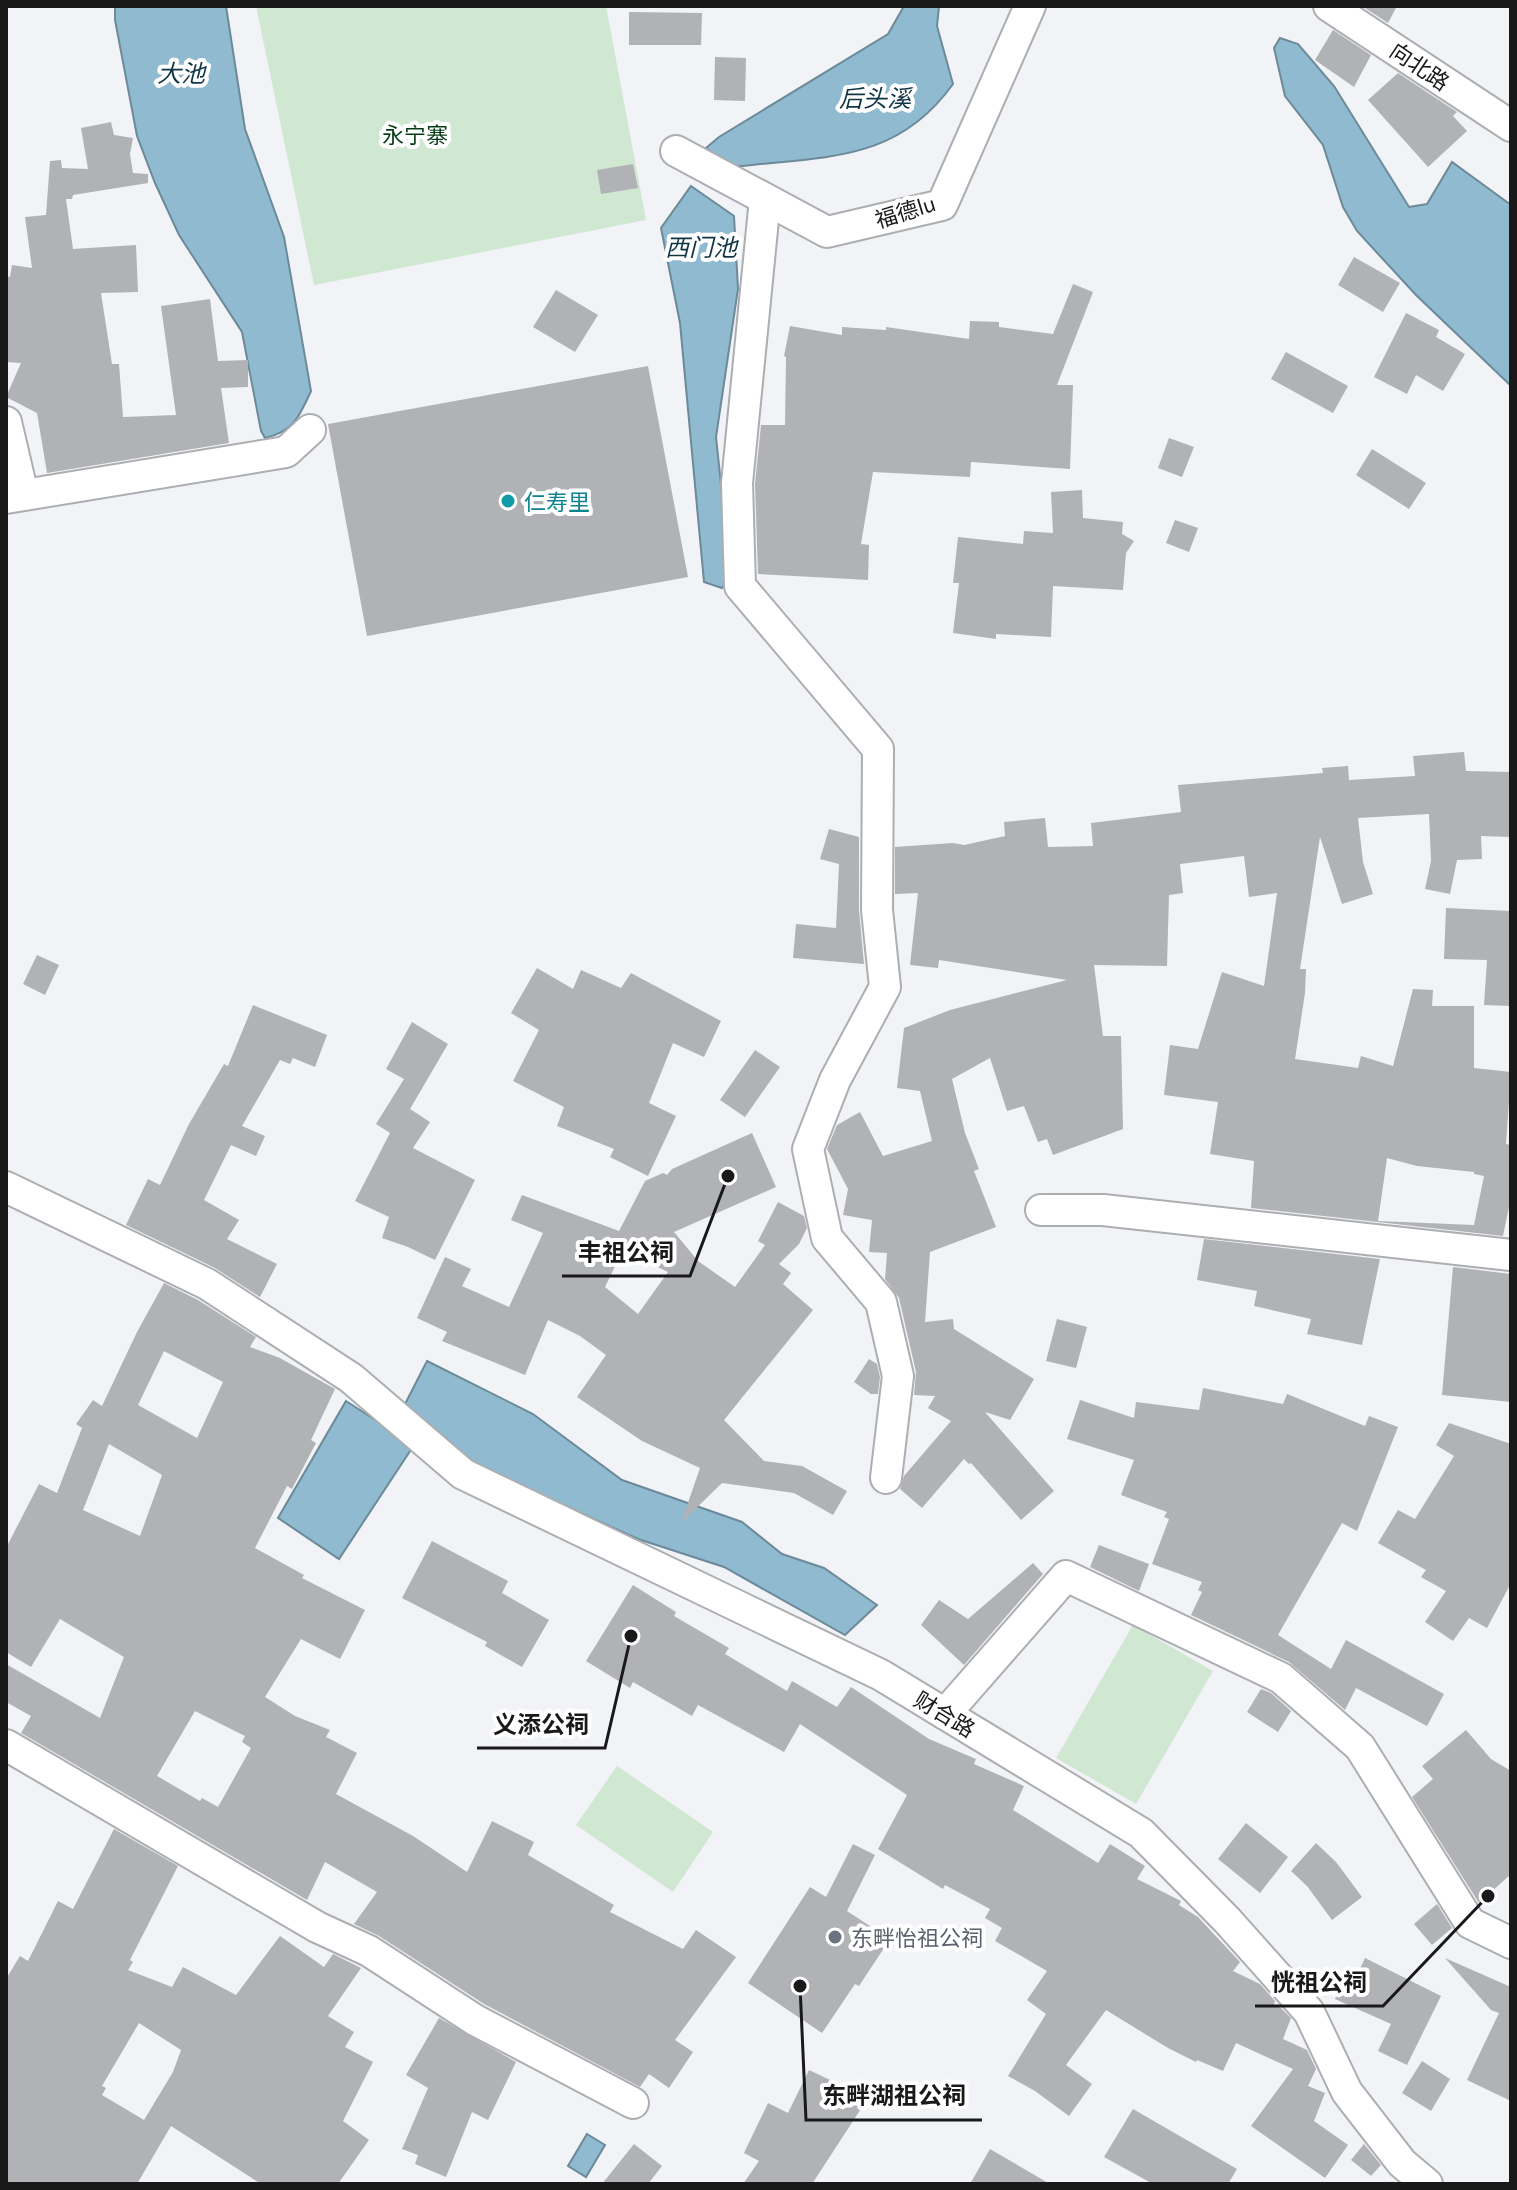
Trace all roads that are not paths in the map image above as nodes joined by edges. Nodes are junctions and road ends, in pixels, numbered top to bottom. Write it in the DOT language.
graph roads {
  1 [pos="1030,6"];
  2 [pos="1329,6"];
  3 [pos="1511,126"];
  4 [pos="676,151"];
  5 [pos="765,199"];
  6 [pos="6,422"];
  7 [pos="310,430"];
  8 [pos="14,496"];
  9 [pos="6,1187"];
  10 [pos="1041,1210"];
  11 [pos="1511,1255"];
  12 [pos="886,1478"];
  13 [pos="945,1714"];
  14 [pos="6,1745"];
  15 [pos="1511,1943"];
  16 [pos="633,2103"];
  17 [pos="1427,2184"];
  1 -- 5 [label="street, 福德lu"];
  2 -- 3 [label="street, 向北路"];
  4 -- 5 [label="street, 福德lu"];
  5 -- 12 [label="street"];
  6 -- 8 [label="street"];
  7 -- 8 [label="street"];
  9 -- 13 [label="street, 财合路"];
  10 -- 11 [label="street"];
  13 -- 15 [label="street"];
  13 -- 17 [label="street, 财合路"];
  14 -- 16 [label="street"];
}
